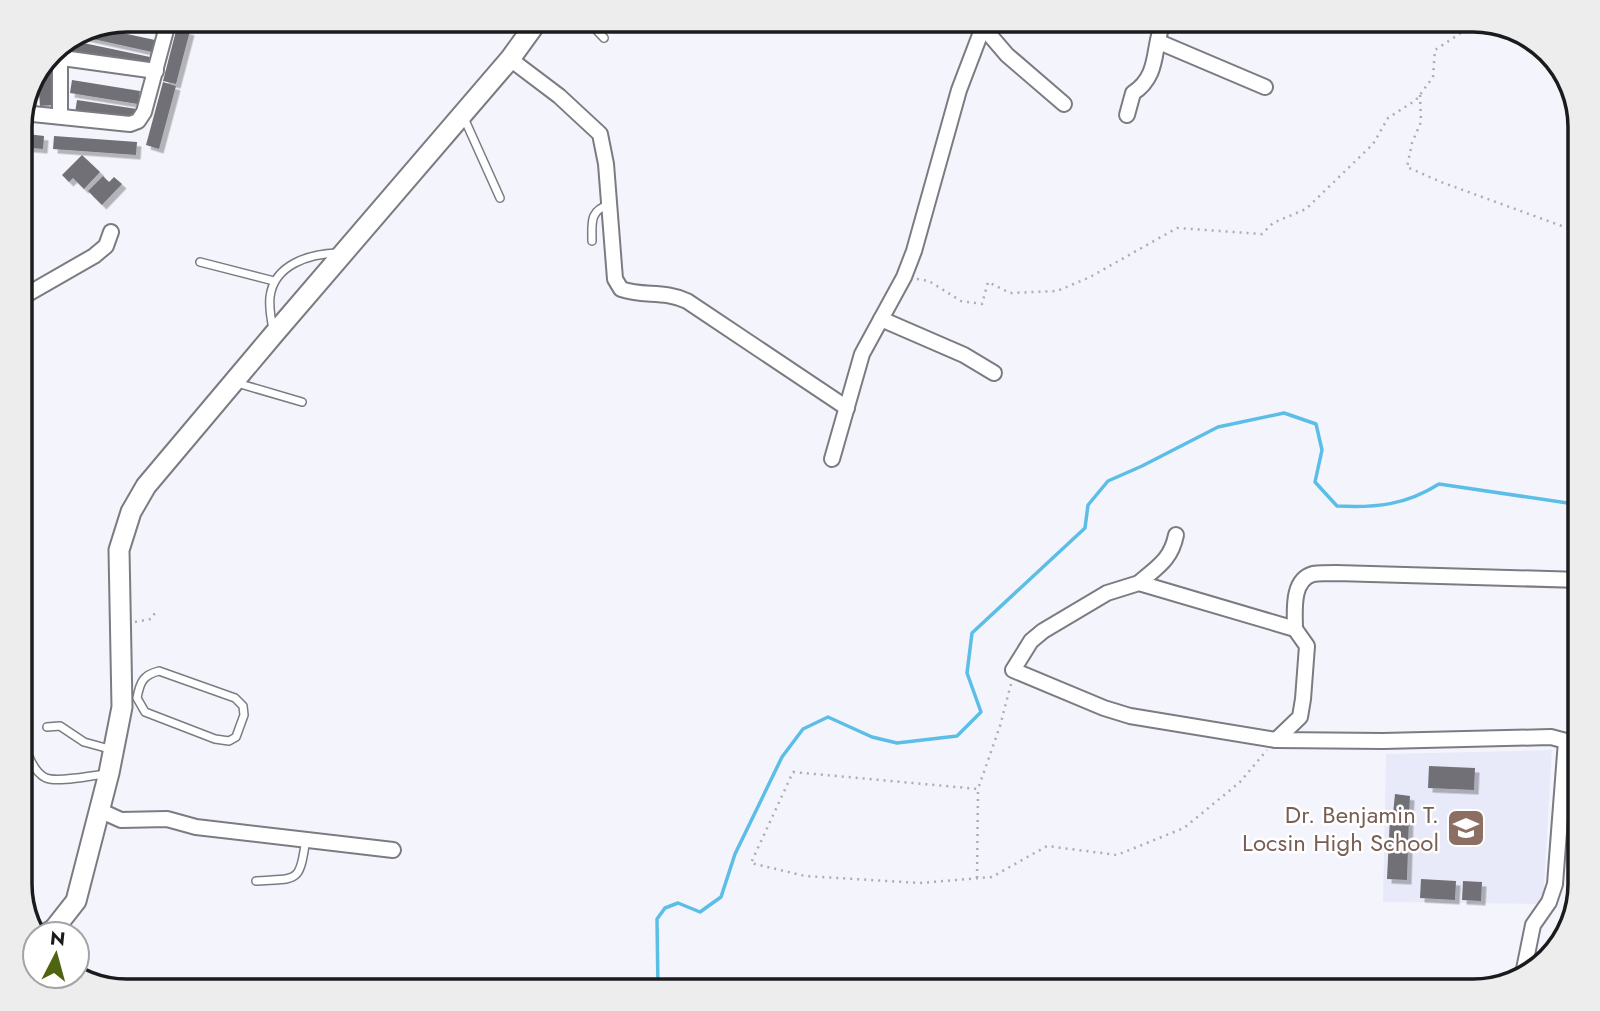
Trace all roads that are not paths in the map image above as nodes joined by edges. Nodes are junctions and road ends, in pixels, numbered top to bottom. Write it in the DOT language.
graph roads {
  1 [pos="166,32"];
  2 [pos="530,32"];
  3 [pos="598,32"];
  4 [pos="980,32"];
  5 [pos="990,32"];
  6 [pos="1159,32"];
  7 [pos="604,38"];
  8 [pos="1159,42"];
  9 [pos="65,55"];
  10 [pos="510,59"];
  11 [pos="57,62"];
  12 [pos="156,71"];
  13 [pos="1265,87"];
  14 [pos="1064,104"];
  15 [pos="33,114"];
  16 [pos="463,114"];
  17 [pos="1127,114"];
  18 [pos="60,115"];
  19 [pos="500,198"];
  20 [pos="610,204"];
  21 [pos="111,232"];
  22 [pos="592,241"];
  23 [pos="343,253"];
  24 [pos="200,262"];
  25 [pos="274,281"];
  26 [pos="32,292"];
  27 [pos="881,319"];
  28 [pos="274,334"];
  29 [pos="994,373"];
  30 [pos="233,382"];
  31 [pos="302,402"];
  32 [pos="847,408"];
  33 [pos="832,459"];
  34 [pos="1176,535"];
  35 [pos="1568,580"];
  36 [pos="1139,583"];
  37 [pos="1295,629"];
  38 [pos="131,681"];
  39 [pos="47,727"];
  40 [pos="1276,740"];
  41 [pos="1566,741"];
  42 [pos="113,750"];
  43 [pos="32,759"];
  44 [pos="108,774"];
  45 [pos="99,810"];
  46 [pos="306,838"];
  47 [pos="393,850"];
  48 [pos="256,881"];
  49 [pos="61,920"];
  50 [pos="1525,965"];
  1 -- 12 [label="street"];
  2 -- 10 [label="street"];
  3 -- 7 [label="lane"];
  4 -- 27 [label="street"];
  5 -- 14 [label="street"];
  6 -- 8 [label="street"];
  8 -- 13 [label="street"];
  8 -- 17 [label="street"];
  9 -- 12 [label="street"];
  10 -- 16 [label="street"];
  10 -- 20 [label="street"];
  11 -- 18 [label="street"];
  12 -- 18 [label="street"];
  15 -- 18 [label="street"];
  16 -- 19 [label="lane"];
  16 -- 23 [label="street"];
  20 -- 22 [label="lane"];
  20 -- 32 [label="street"];
  21 -- 26 [label="street"];
  23 -- 25 [label="lane"];
  23 -- 28 [label="street"];
  24 -- 25 [label="lane"];
  25 -- 28 [label="lane"];
  27 -- 29 [label="street"];
  27 -- 32 [label="street"];
  28 -- 30 [label="street"];
  30 -- 31 [label="lane"];
  30 -- 38 [label="street"];
  32 -- 33 [label="street"];
  34 -- 36 [label="street"];
  35 -- 37 [label="street"];
  36 -- 37 [label="street"];
  36 -- 40 [label="street"];
  37 -- 40 [label="street"];
  38 -- 38 [label="lane"];
  38 -- 42 [label="street"];
  39 -- 42 [label="lane"];
  40 -- 41 [label="street"];
  41 -- 50 [label="street"];
  42 -- 44 [label="street"];
  43 -- 44 [label="lane"];
  44 -- 45 [label="street"];
  45 -- 46 [label="street"];
  45 -- 49 [label="street"];
  46 -- 47 [label="street"];
  46 -- 48 [label="lane"];
}
